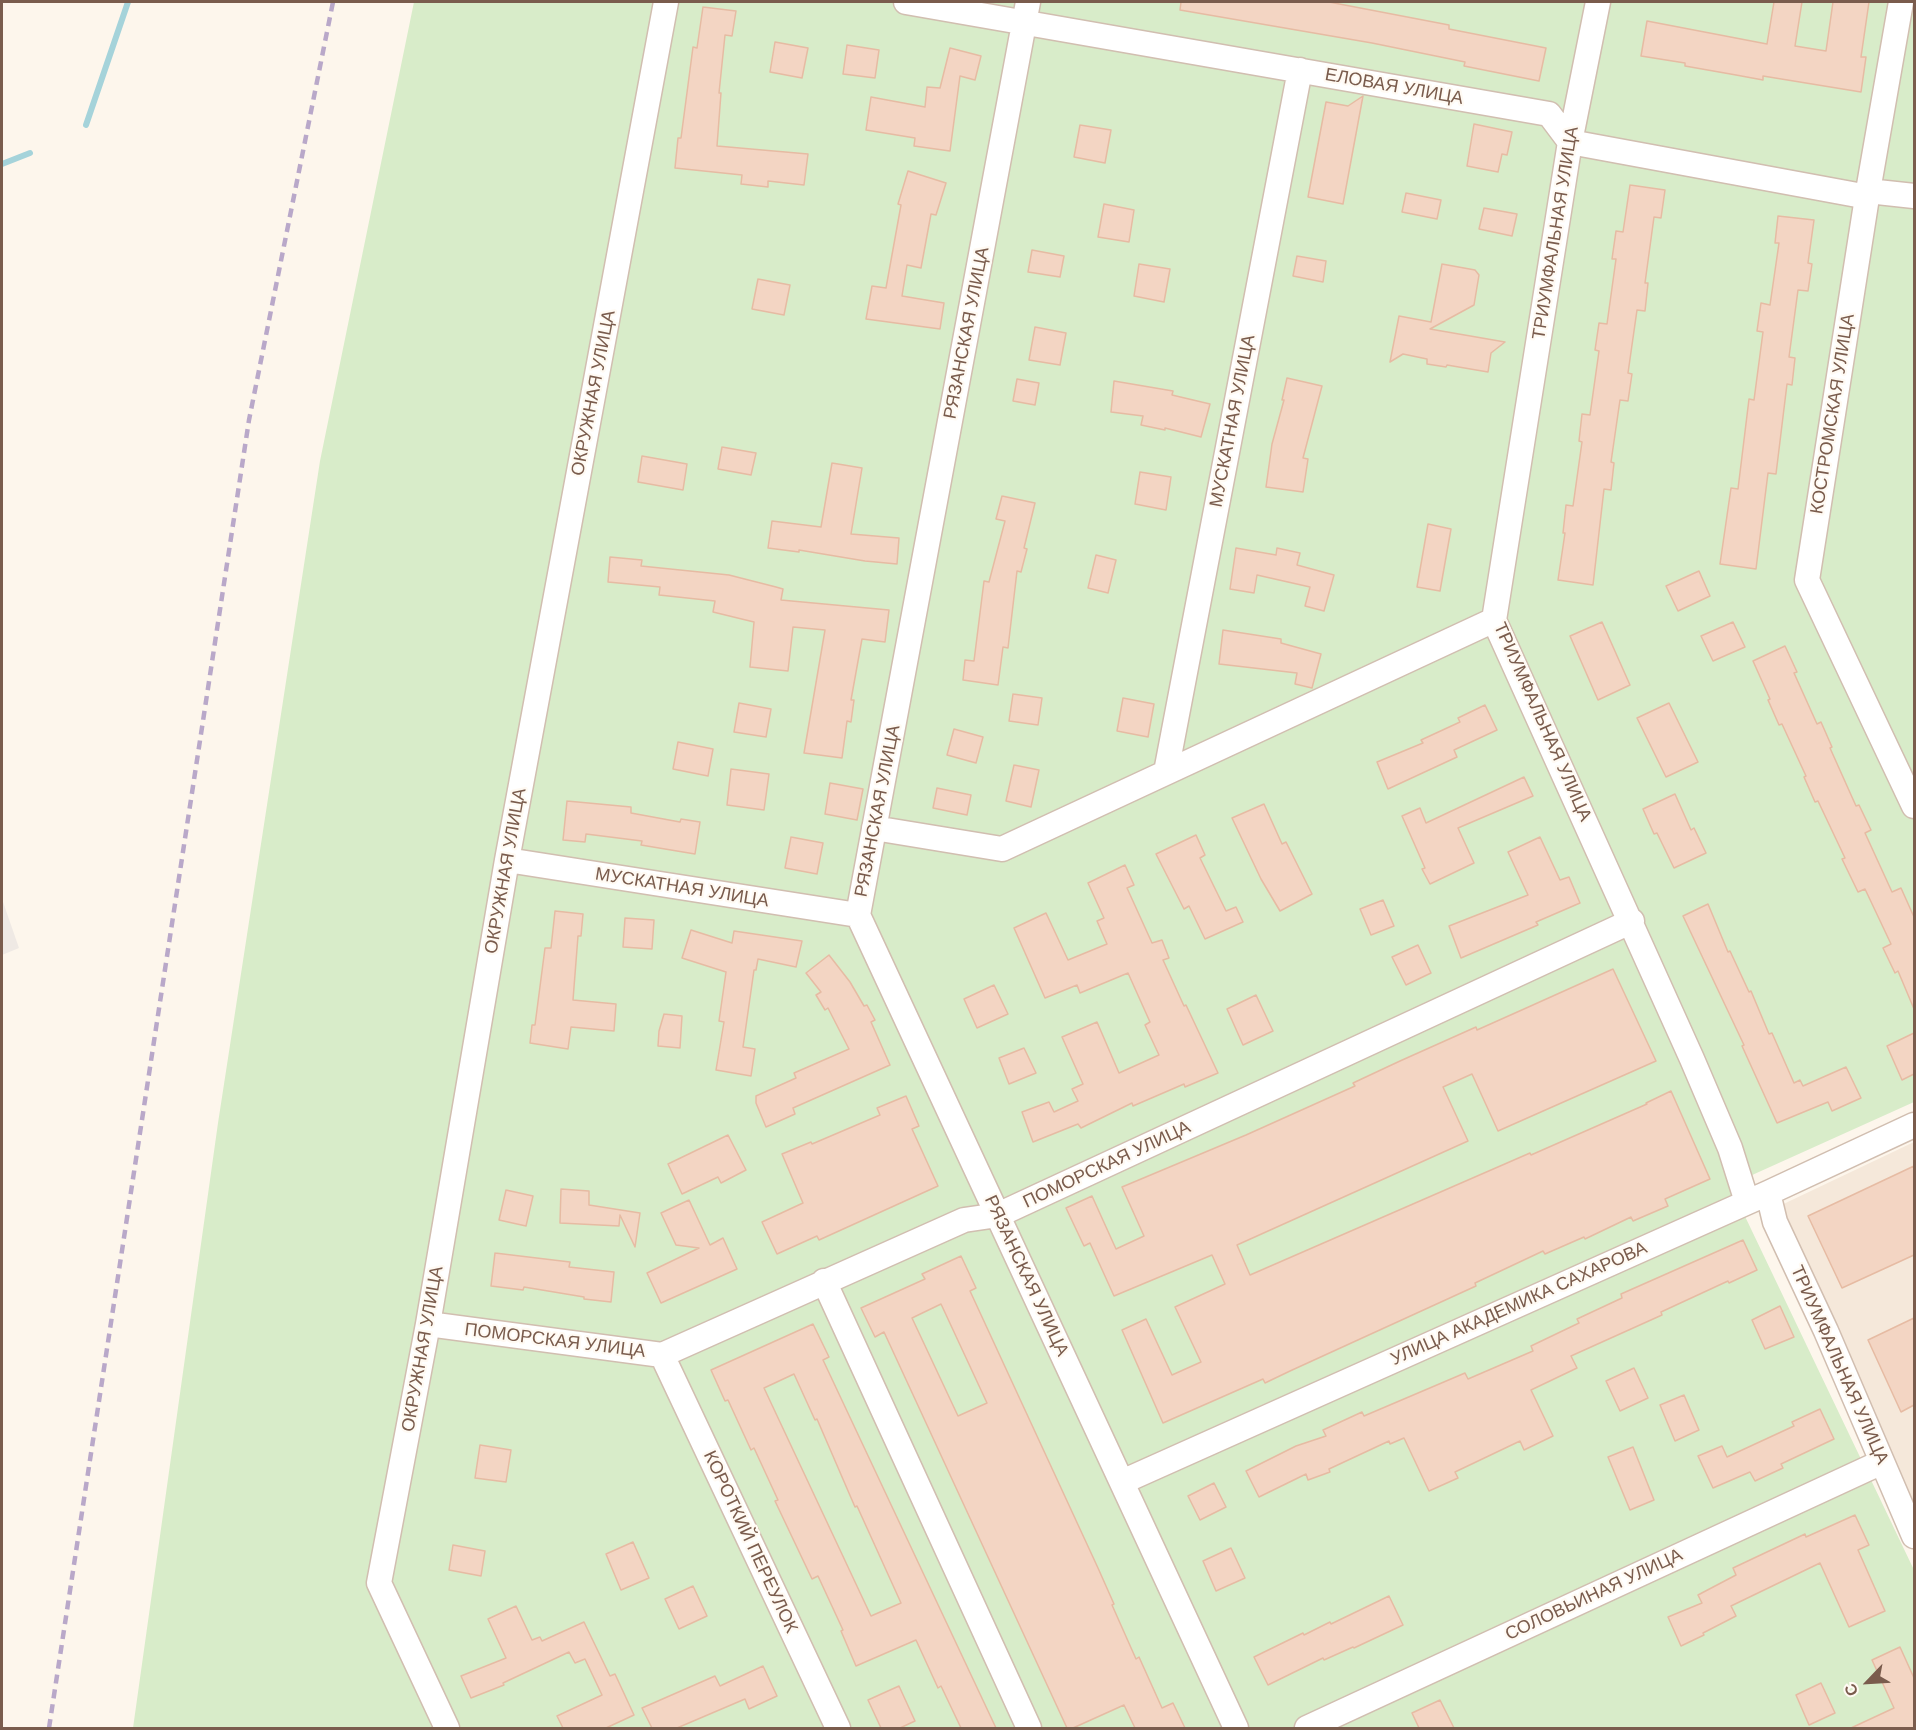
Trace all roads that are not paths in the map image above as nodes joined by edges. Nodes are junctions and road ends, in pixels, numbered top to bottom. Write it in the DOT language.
graph roads {
  1 [pos="666,2"];
  2 [pos="906,2"];
  3 [pos="1598,2"];
  4 [pos="1901,2"];
  5 [pos="1026,13"];
  6 [pos="1300,70"];
  7 [pos="1570,142"];
  8 [pos="1868,194"];
  9 [pos="1914,195"];
  10 [pos="1494,620"];
  11 [pos="1166,772"];
  12 [pos="1914,806"];
  13 [pos="874,828"];
  14 [pos="507,860"];
  15 [pos="858,915"];
  16 [pos="1632,921"];
  17 [pos="1914,1125"];
  18 [pos="1757,1198"];
  19 [pos="998,1215"];
  20 [pos="824,1281"];
  21 [pos="428,1324"];
  22 [pos="662,1355"];
  23 [pos="1882,1462"];
  24 [pos="1122,1482"];
  25 [pos="1914,1536"];
  26 [pos="447,1728"];
  27 [pos="838,1728"];
  28 [pos="1029,1728"];
  29 [pos="1236,1728"];
  30 [pos="1306,1728"];
  1 -- 14 [label="street, ОКРУЖНАЯ УЛИЦА"];
  2 -- 5 [label="street, ЕЛОВАЯ УЛИЦА"];
  3 -- 7 [label="street, ТРИУМФАЛЬНАЯ УЛИЦА"];
  4 -- 8 [label="street, КОСТРОМСКАЯ УЛИЦА"];
  5 -- 6 [label="street, ЕЛОВАЯ УЛИЦА"];
  5 -- 13 [label="street, РЯЗАНСКАЯ УЛИЦА"];
  6 -- 7 [label="street, ЕЛОВАЯ УЛИЦА"];
  6 -- 11 [label="street, МУСКАТНАЯ УЛИЦА"];
  7 -- 8 [label="street"];
  7 -- 10 [label="street, ТРИУМФАЛЬНАЯ УЛИЦА"];
  8 -- 9 [label="street"];
  8 -- 12 [label="street, КОСТРОМСКАЯ УЛИЦА"];
  10 -- 11 [label="street"];
  10 -- 16 [label="street, ТРИУМФАЛЬНАЯ УЛИЦА"];
  11 -- 13 [label="street"];
  13 -- 15 [label="street, РЯЗАНСКАЯ УЛИЦА"];
  14 -- 15 [label="street, МУСКАТНАЯ УЛИЦА"];
  14 -- 21 [label="street, ОКРУЖНАЯ УЛИЦА"];
  15 -- 19 [label="street, РЯЗАНСКАЯ УЛИЦА"];
  16 -- 18 [label="street, ТРИУМФАЛЬНАЯ УЛИЦА"];
  16 -- 19 [label="street, ПОМОРСКАЯ УЛИЦА"];
  17 -- 18 [label="street, УЛИЦА АКАДЕМИКА САХАРОВА"];
  18 -- 23 [label="street, ТРИУМФАЛЬНАЯ УЛИЦА"];
  18 -- 24 [label="street, УЛИЦА АКАДЕМИКА САХАРОВА"];
  19 -- 20 [label="street, ПОМОРСКАЯ УЛИЦА"];
  19 -- 24 [label="street, РЯЗАНСКАЯ УЛИЦА"];
  20 -- 22 [label="street, ПОМОРСКАЯ УЛИЦА"];
  20 -- 28 [label="street"];
  21 -- 22 [label="street, ПОМОРСКАЯ УЛИЦА"];
  21 -- 26 [label="street, ОКРУЖНАЯ УЛИЦА"];
  22 -- 27 [label="street, КОРОТКИЙ ПЕРЕУЛОК"];
  23 -- 25 [label="street, ТРИУМФАЛЬНАЯ УЛИЦА"];
  23 -- 30 [label="street, СОЛОВЬИНАЯ УЛИЦА"];
  24 -- 29 [label="street, РЯЗАНСКАЯ УЛИЦА"];
}
